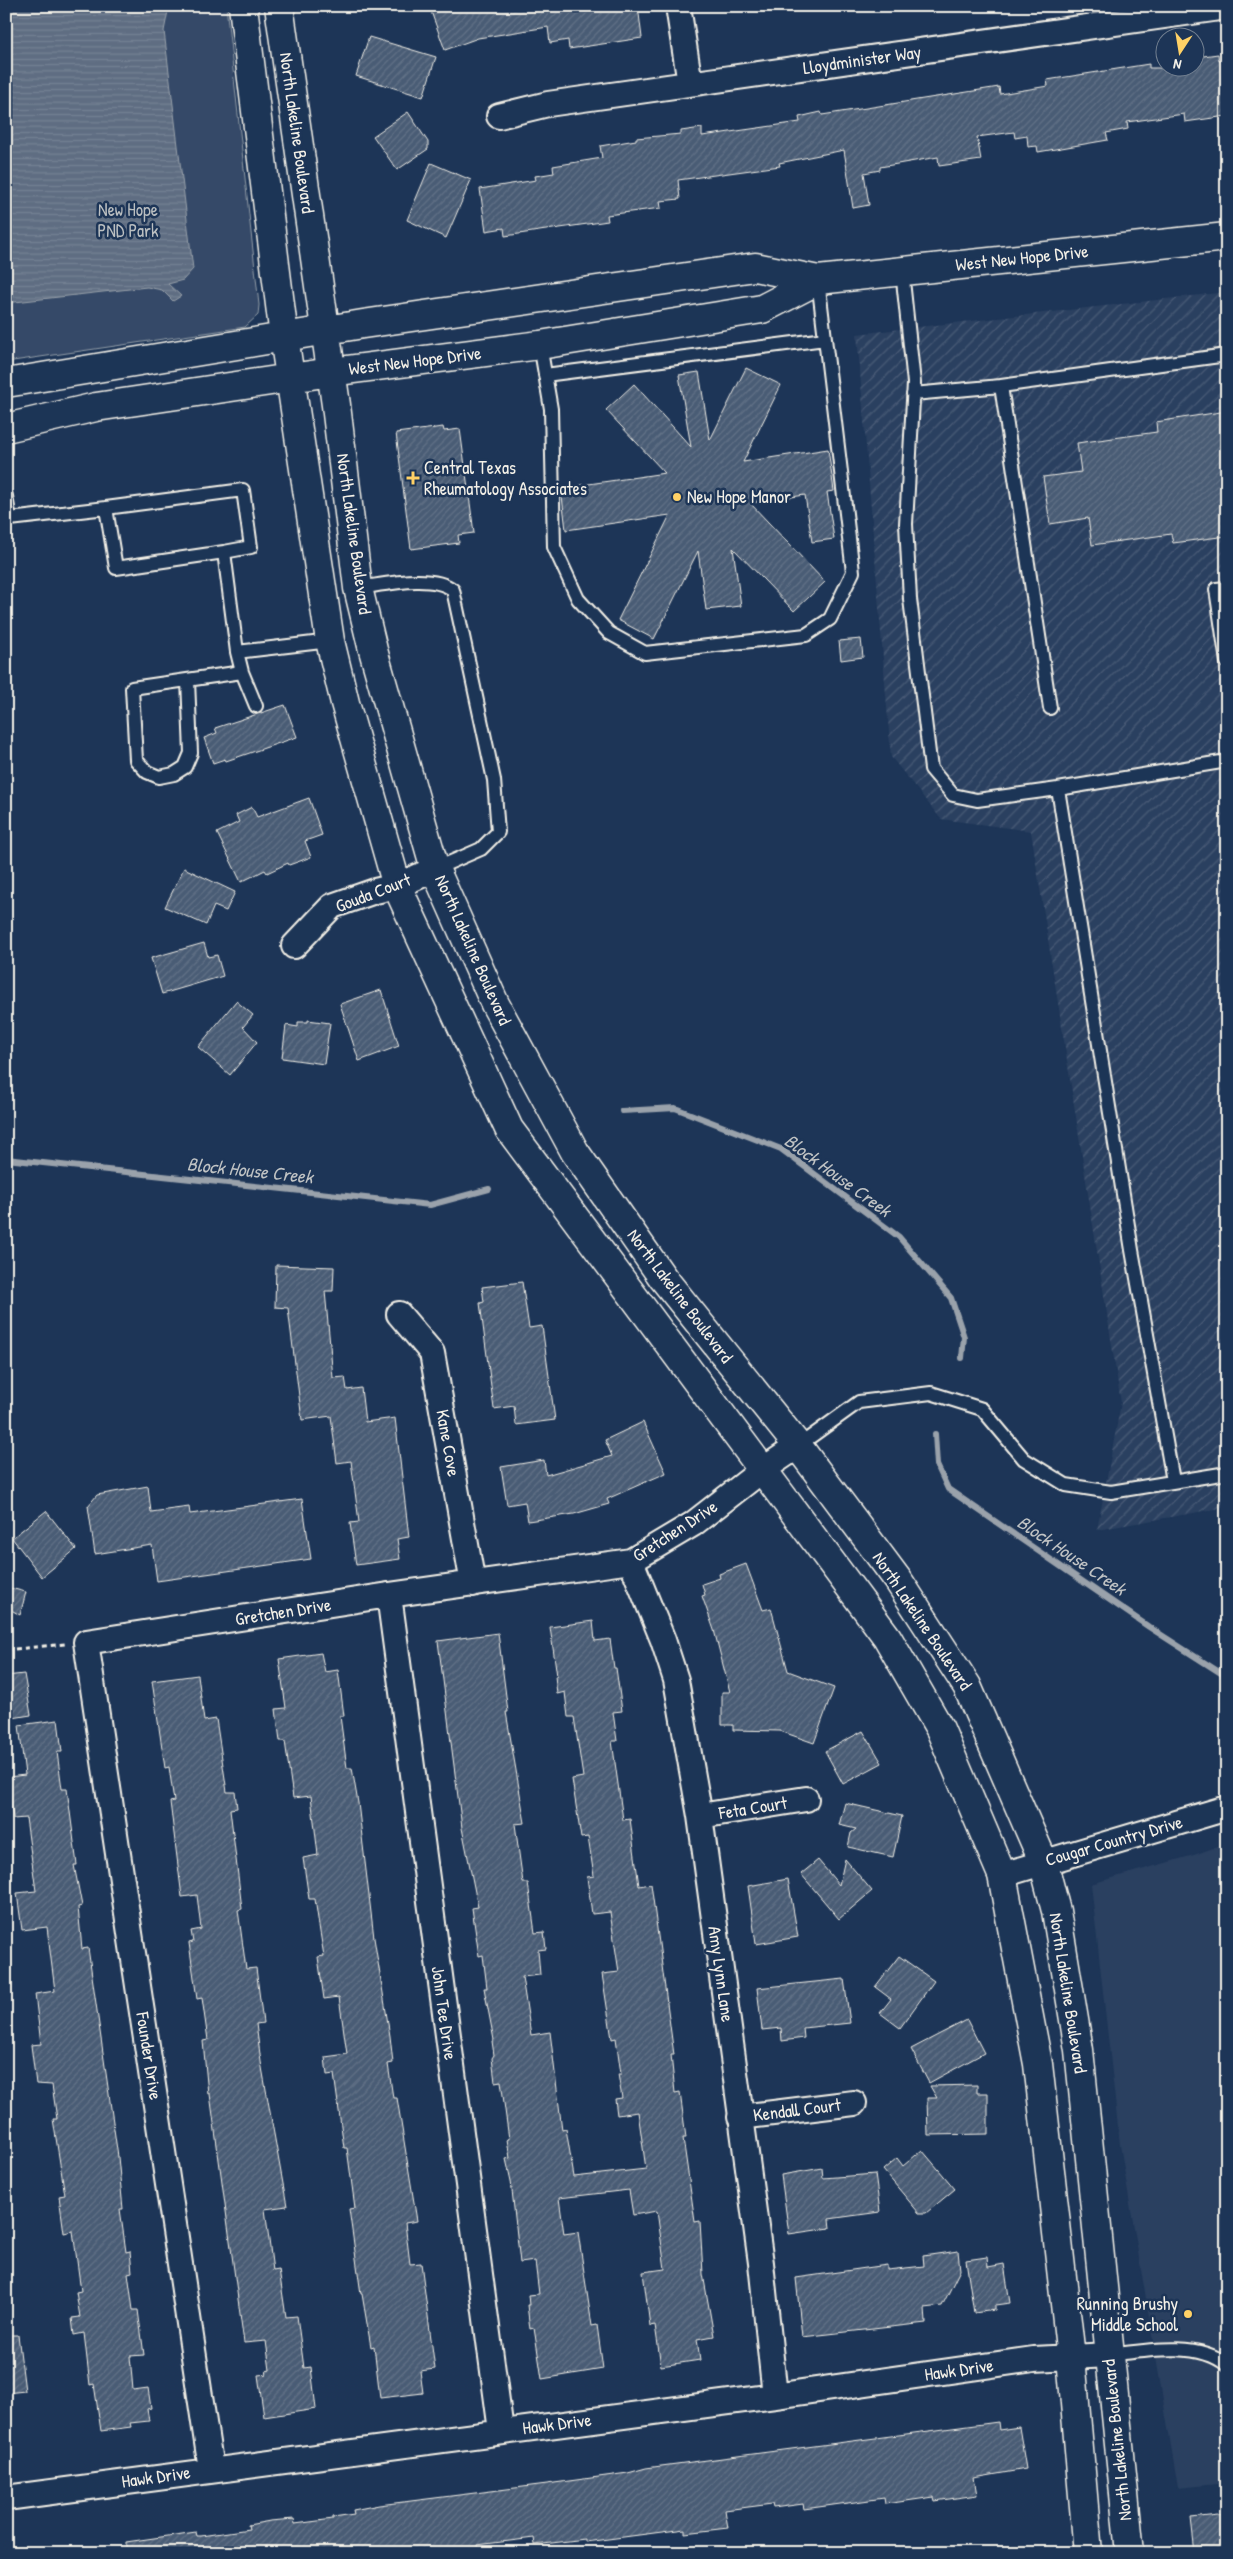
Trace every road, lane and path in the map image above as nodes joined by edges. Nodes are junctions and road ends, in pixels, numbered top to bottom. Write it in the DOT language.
graph roads {
  1 [pos="243,6"];
  2 [pos="279,6"];
  3 [pos="678,6"];
  4 [pos="1227,7"];
  5 [pos="690,84"];
  6 [pos="499,116"];
  7 [pos="1227,237"];
  8 [pos="902,271"];
  9 [pos="818,280"];
  10 [pos="324,330"];
  11 [pos="284,337"];
  12 [pos="825,339"];
  13 [pos="540,345"];
  14 [pos="1227,355"];
  15 [pos="331,372"];
  16 [pos="545,375"];
  17 [pos="291,380"];
  18 [pos="6,383"];
  19 [pos="1001,386"];
  20 [pos="913,394"];
  21 [pos="6,428"];
  22 [pos="6,496"];
  23 [pos="106,508"];
  24 [pos="224,552"];
  25 [pos="358,588"];
  26 [pos="1227,588"];
  27 [pos="330,640"];
  28 [pos="237,652"];
  29 [pos="1227,662"];
  30 [pos="242,672"];
  31 [pos="188,680"];
  32 [pos="256,706"];
  33 [pos="1050,708"];
  34 [pos="1227,761"];
  35 [pos="1058,789"];
  36 [pos="435,868"];
  37 [pos="397,886"];
  38 [pos="294,946"];
  39 [pos="399,1314"];
  40 [pos="798,1446"];
  41 [pos="761,1471"];
  42 [pos="1227,1473"];
  43 [pos="1173,1481"];
  44 [pos="631,1561"];
  45 [pos="473,1584"];
  46 [pos="389,1595"];
  47 [pos="86,1642"];
  48 [pos="6,1650"];
  49 [pos="806,1799"];
  50 [pos="1227,1808"];
  51 [pos="700,1816"];
  52 [pos="1044,1862"];
  53 [pos="1002,1875"];
  54 [pos="854,2103"];
  55 [pos="740,2117"];
  56 [pos="1109,2354"];
  57 [pos="1070,2356"];
  58 [pos="1227,2365"];
  59 [pos="775,2396"];
  60 [pos="501,2431"];
  61 [pos="211,2469"];
  62 [pos="6,2498"];
  63 [pos="1088,2553"];
  64 [pos="1130,2553"];
  1 -- 11 [label="main road, North Lakeline Boulevard"];
  2 -- 10 [label="main road, North Lakeline Boulevard"];
  3 -- 5 [label="street"];
  4 -- 5 [label="street, Lloydminister Way"];
  5 -- 6 [label="street, Lloydminister Way"];
  7 -- 8 [label="main road, West New Hope Drive"];
  8 -- 9 [label="main road, West New Hope Drive"];
  8 -- 20 [label="lane"];
  9 -- 10 [label="main road, West New Hope Drive"];
  9 -- 12 [label="lane"];
  9 -- 13 [label="main road, West New Hope Drive"];
  10 -- 11 [label="main road, West New Hope Drive"];
  10 -- 15 [label="main road, North Lakeline Boulevard"];
  11 -- 17 [label="main road, North Lakeline Boulevard"];
  11 -- 18 [label="main road, West New Hope Drive"];
  12 -- 16 [label="lane"];
  12 -- 16 [label="lane"];
  13 -- 15 [label="main road, West New Hope Drive"];
  13 -- 16 [label="lane"];
  14 -- 19 [label="lane"];
  15 -- 17 [label="main road, West New Hope Drive"];
  15 -- 25 [label="main road, North Lakeline Boulevard"];
  17 -- 21 [label="main road, West New Hope Drive"];
  17 -- 27 [label="main road, North Lakeline Boulevard"];
  19 -- 20 [label="lane"];
  19 -- 33 [label="lane"];
  20 -- 35 [label="lane"];
  22 -- 23 [label="lane"];
  23 -- 24 [label="lane"];
  23 -- 24 [label="lane"];
  24 -- 28 [label="lane"];
  25 -- 36 [label="main road, North Lakeline Boulevard"];
  25 -- 36 [label="lane"];
  26 -- 29 [label="lane"];
  27 -- 28 [label="lane"];
  27 -- 37 [label="main road, North Lakeline Boulevard"];
  28 -- 30 [label="lane"];
  30 -- 31 [label="lane"];
  30 -- 32 [label="lane"];
  31 -- 31 [label="lane"];
  34 -- 35 [label="lane"];
  35 -- 43 [label="lane"];
  36 -- 37 [label="street, Gouda Court"];
  36 -- 40 [label="main road, North Lakeline Boulevard"];
  37 -- 38 [label="street, Gouda Court"];
  37 -- 41 [label="main road, North Lakeline Boulevard"];
  39 -- 45 [label="street, Kane Cove"];
  40 -- 41 [label="street, Gretchen Drive"];
  40 -- 43 [label="lane, Gretchen Drive"];
  40 -- 52 [label="main road, North Lakeline Boulevard"];
  41 -- 44 [label="street, Gretchen Drive"];
  41 -- 53 [label="main road, North Lakeline Boulevard"];
  42 -- 43 [label="lane, Gretchen Drive"];
  44 -- 45 [label="street, Gretchen Drive"];
  44 -- 51 [label="street, Amy Lynn Lane"];
  45 -- 46 [label="street, Gretchen Drive"];
  46 -- 47 [label="street, Gretchen Drive"];
  46 -- 60 [label="street, John Tee Drive"];
  47 -- 48 [label="path"];
  47 -- 61 [label="street, Founder Drive"];
  49 -- 51 [label="street, Feta Court"];
  50 -- 52 [label="street, Cougar Country Drive"];
  51 -- 55 [label="street, Amy Lynn Lane"];
  52 -- 53 [label="street, Cougar Country Drive"];
  52 -- 56 [label="main road, North Lakeline Boulevard"];
  53 -- 57 [label="main road, North Lakeline Boulevard"];
  54 -- 55 [label="street, Kendall Court"];
  55 -- 59 [label="street, Amy Lynn Lane"];
  56 -- 57 [label="street, Hawk Drive"];
  56 -- 58 [label="lane"];
  56 -- 64 [label="main road, North Lakeline Boulevard"];
  57 -- 59 [label="street, Hawk Drive"];
  57 -- 63 [label="main road, North Lakeline Boulevard"];
  59 -- 60 [label="street, Hawk Drive"];
  60 -- 61 [label="street, Hawk Drive"];
  61 -- 62 [label="street, Hawk Drive"];
}
